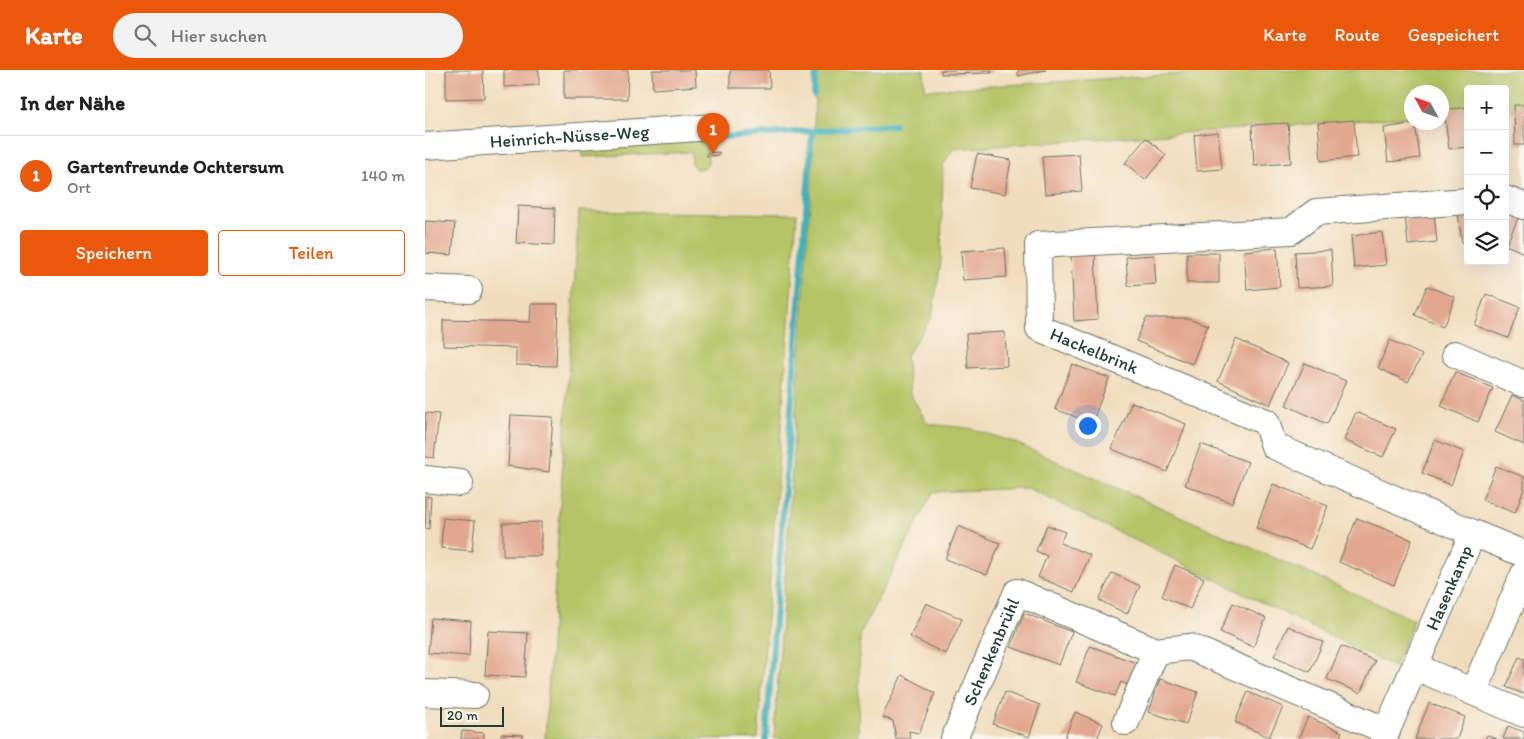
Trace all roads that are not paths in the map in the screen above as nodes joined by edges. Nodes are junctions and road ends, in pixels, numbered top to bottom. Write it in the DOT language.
graph roads {
  1 [pos="714,127"];
  2 [pos="425,146"];
  3 [pos="1509,200"];
  4 [pos="1464,201"];
  5 [pos="1524,206"];
  6 [pos="425,288"];
  7 [pos="469,290"];
  8 [pos="1455,354"];
  9 [pos="1524,384"];
  10 [pos="425,479"];
  11 [pos="460,483"];
  12 [pos="1473,533"];
  13 [pos="1524,554"];
  14 [pos="1524,574"];
  15 [pos="1156,651"];
  16 [pos="1416,667"];
  17 [pos="425,692"];
  18 [pos="1473,692"];
  19 [pos="475,695"];
  20 [pos="1524,714"];
  21 [pos="1125,722"];
  22 [pos="1385,735"];
  23 [pos="954,739"];
  1 -- 2 [label="street, Heinrich-Nüsse-Weg"];
  3 -- 5 [label="street"];
  4 -- 12 [label="street, Hackelbrink"];
  6 -- 7 [label="street"];
  8 -- 9 [label="street"];
  10 -- 11 [label="street"];
  12 -- 13 [label="street, Hasenkamp"];
  12 -- 16 [label="street, Hasenkamp"];
  14 -- 18 [label="street"];
  15 -- 21 [label="street"];
  15 -- 22 [label="street, Schenkenbrühl"];
  15 -- 23 [label="street, Schenkenbrühl"];
  16 -- 18 [label="street"];
  16 -- 22 [label="street, Hasenkamp"];
  17 -- 19 [label="street"];
  18 -- 20 [label="street"];
}
